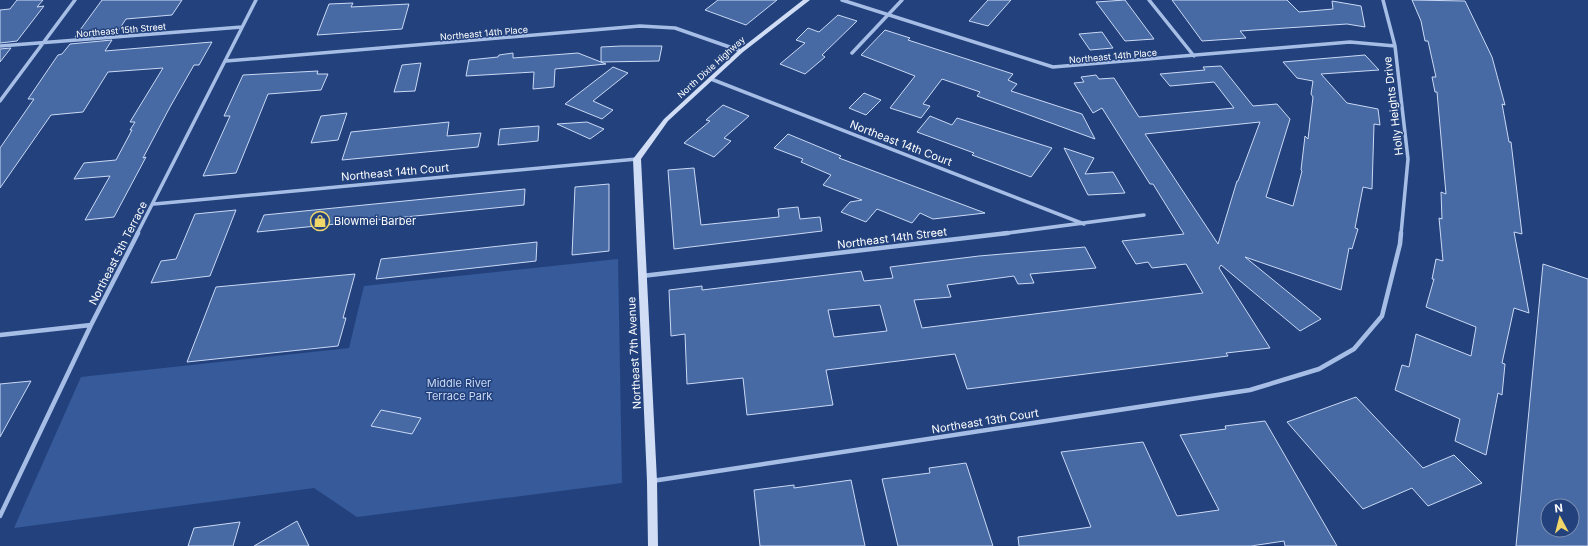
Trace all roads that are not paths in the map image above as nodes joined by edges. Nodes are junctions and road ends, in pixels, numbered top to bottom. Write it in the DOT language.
graph roads {
  1 [pos="75,0"];
  2 [pos="256,0"];
  3 [pos="807,0"];
  4 [pos="842,0"];
  5 [pos="902,0"];
  6 [pos="1149,0"];
  7 [pos="1383,0"];
  8 [pos="888,14"];
  9 [pos="242,27"];
  10 [pos="44,43"];
  11 [pos="0,46"];
  12 [pos="1394,46"];
  13 [pos="741,50"];
  14 [pos="852,52"];
  15 [pos="1194,56"];
  16 [pos="226,62"];
  17 [pos="711,79"];
  18 [pos="0,101"];
  19 [pos="637,158"];
  20 [pos="154,204"];
  21 [pos="1144,215"];
  22 [pos="1085,224"];
  23 [pos="642,276"];
  24 [pos="91,325"];
  25 [pos="0,335"];
  26 [pos="1319,369"];
  27 [pos="652,481"];
  28 [pos="0,516"];
  29 [pos="653,546"];
  1 -- 10 [label="street"];
  2 -- 9 [label="street, Northeast 5th Terrace"];
  3 -- 13 [label="street, North Dixie Highway"];
  4 -- 8 [label="street, Northeast 14th Place"];
  5 -- 8 [label="street"];
  6 -- 15 [label="street"];
  7 -- 12 [label="street, Holly Heights Drive"];
  8 -- 14 [label="street"];
  8 -- 15 [label="street, Northeast 14th Place"];
  9 -- 10 [label="street, Northeast 15th Street"];
  9 -- 16 [label="street, Northeast 5th Terrace"];
  10 -- 11 [label="street, Northeast 15th Street"];
  10 -- 18 [label="street"];
  12 -- 15 [label="street, Northeast 14th Place"];
  12 -- 26 [label="street, Holly Heights Drive"];
  13 -- 16 [label="street, Northeast 14th Place"];
  13 -- 17 [label="street, North Dixie Highway"];
  16 -- 20 [label="street, Northeast 5th Terrace"];
  17 -- 19 [label="street, North Dixie Highway"];
  17 -- 22 [label="street, Northeast 14th Court"];
  19 -- 20 [label="street, Northeast 14th Court"];
  19 -- 23 [label="street, Northeast 7th Avenue"];
  20 -- 24 [label="street, Northeast 5th Terrace"];
  21 -- 22 [label="street, Northeast 14th Street"];
  22 -- 23 [label="street, Northeast 14th Street"];
  23 -- 27 [label="street, Northeast 7th Avenue"];
  24 -- 25 [label="street"];
  24 -- 28 [label="street, Northeast 5th Terrace"];
  26 -- 27 [label="street, Northeast 13th Court"];
  27 -- 29 [label="street, Northeast 7th Avenue"];
}
